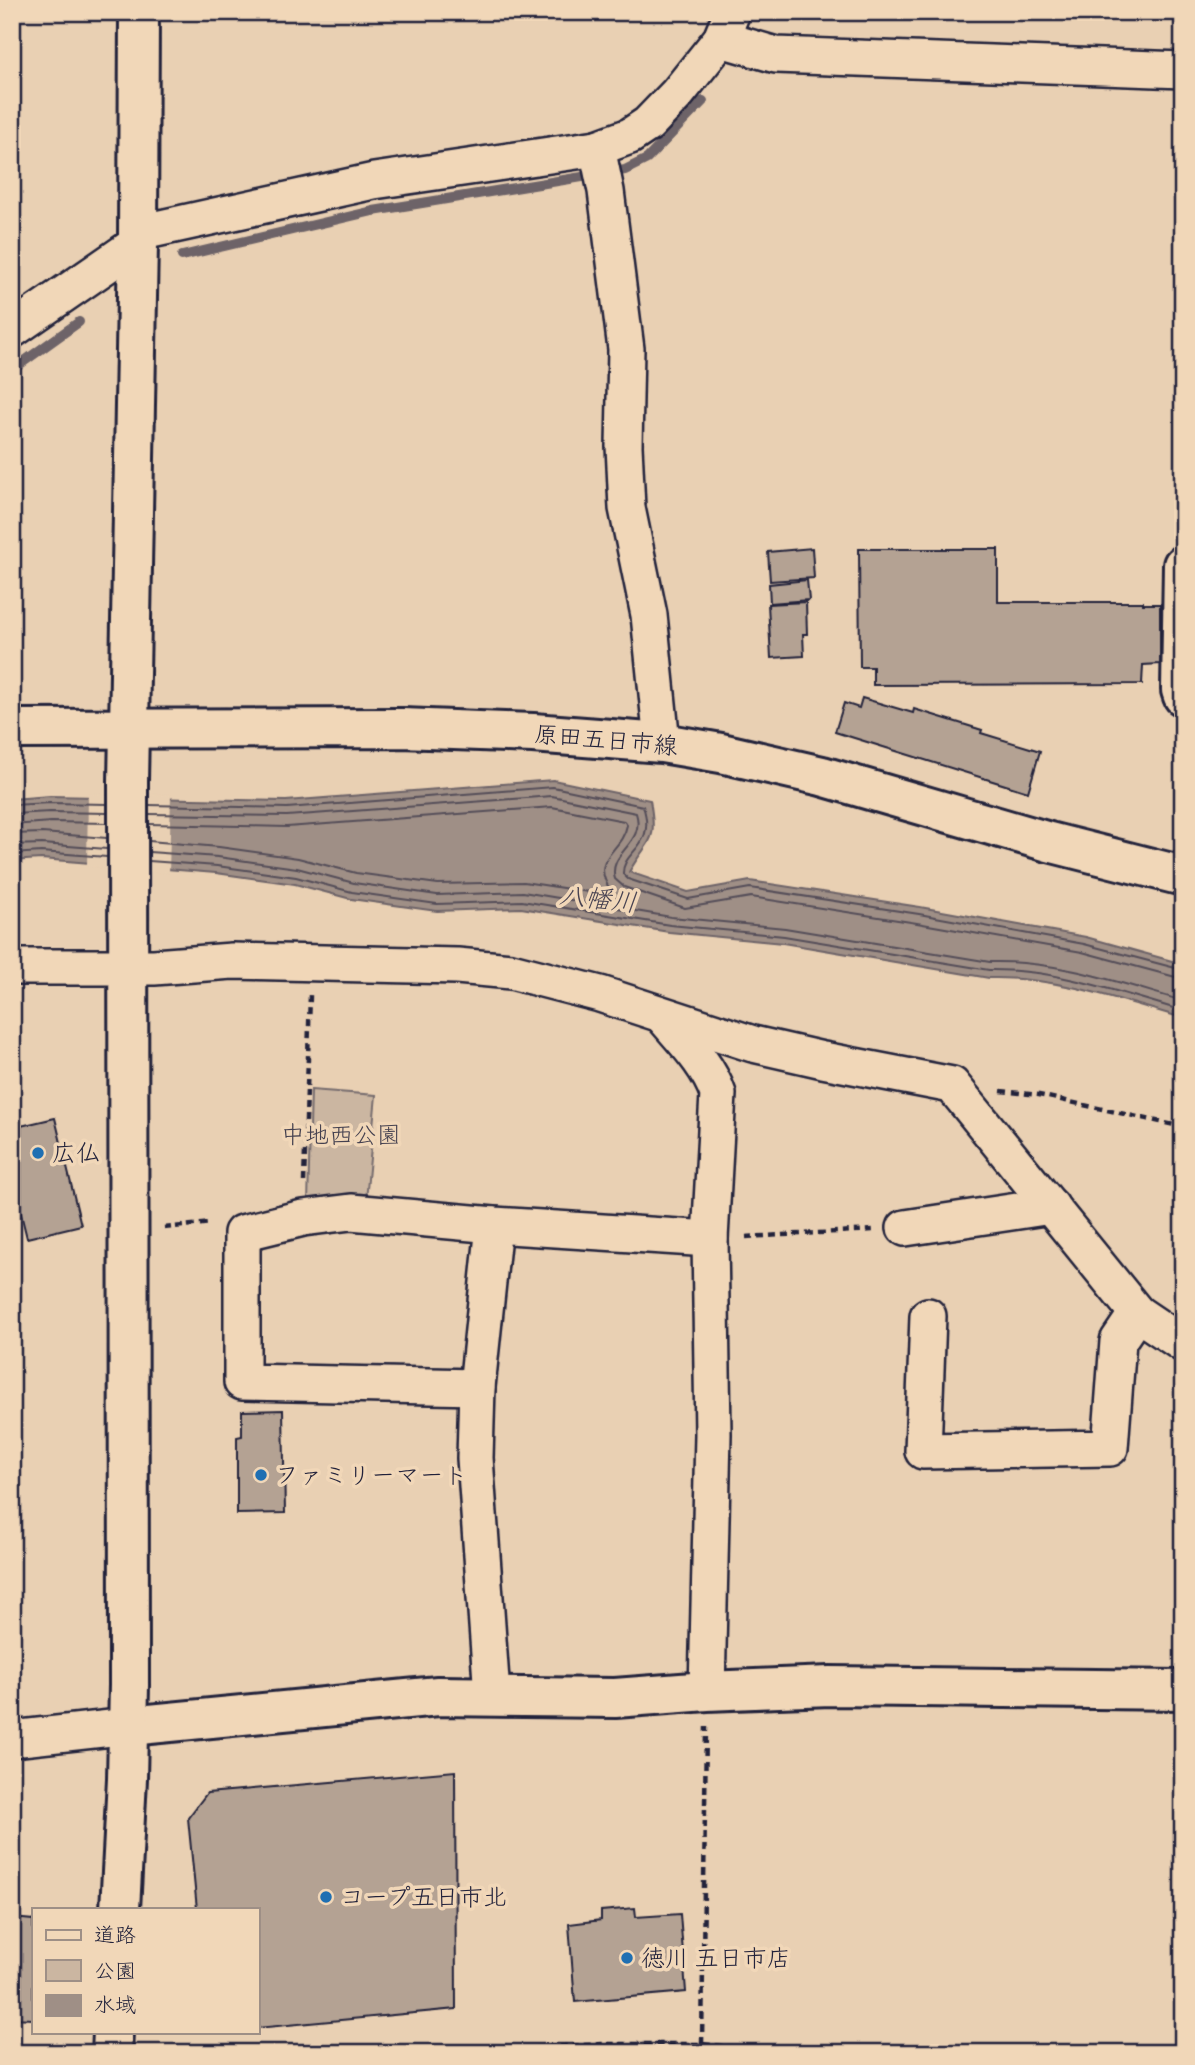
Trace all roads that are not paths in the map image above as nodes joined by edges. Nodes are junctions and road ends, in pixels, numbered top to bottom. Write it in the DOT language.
graph roads {
  1 [pos="139,12"];
  2 [pos="726,26"];
  3 [pos="1183,70"];
  4 [pos="601,167"];
  5 [pos="138,238"];
  6 [pos="12,330"];
  7 [pos="1183,565"];
  8 [pos="1183,696"];
  9 [pos="129,728"];
  10 [pos="12,729"];
  11 [pos="662,743"];
  12 [pos="1183,876"];
  13 [pos="129,965"];
  14 [pos="12,967"];
  15 [pos="662,1014"];
  16 [pos="1051,1206"];
  17 [pos="494,1225"];
  18 [pos="905,1228"];
  19 [pos="710,1239"];
  20 [pos="1137,1313"];
  21 [pos="928,1316"];
  22 [pos="1183,1344"];
  23 [pos="477,1387"];
  24 [pos="707,1690"];
  25 [pos="1183,1690"];
  26 [pos="492,1695"];
  27 [pos="129,1726"];
  28 [pos="12,1739"];
  29 [pos="120,1908"];
  30 [pos="113,2034"];
  31 [pos="112,2053"];
  1 -- 5 [label="street"];
  2 -- 3 [label="street"];
  2 -- 4 [label="street"];
  4 -- 5 [label="street"];
  4 -- 11 [label="street"];
  5 -- 6 [label="street"];
  5 -- 9 [label="street"];
  7 -- 8 [label="street"];
  9 -- 10 [label="street, 原田五日市線"];
  9 -- 11 [label="street, 原田五日市線"];
  9 -- 13 [label="street"];
  11 -- 12 [label="street, 原田五日市線"];
  13 -- 14 [label="street"];
  13 -- 15 [label="street"];
  13 -- 27 [label="street"];
  15 -- 16 [label="street"];
  15 -- 19 [label="street"];
  16 -- 18 [label="street"];
  16 -- 20 [label="street"];
  17 -- 19 [label="street"];
  17 -- 23 [label="street"];
  17 -- 23 [label="street"];
  19 -- 24 [label="street"];
  20 -- 21 [label="street"];
  20 -- 22 [label="street"];
  23 -- 26 [label="street"];
  24 -- 25 [label="street"];
  24 -- 26 [label="street"];
  26 -- 27 [label="street"];
  27 -- 28 [label="street"];
  27 -- 29 [label="street"];
  30 -- 31 [label="street"];
}
